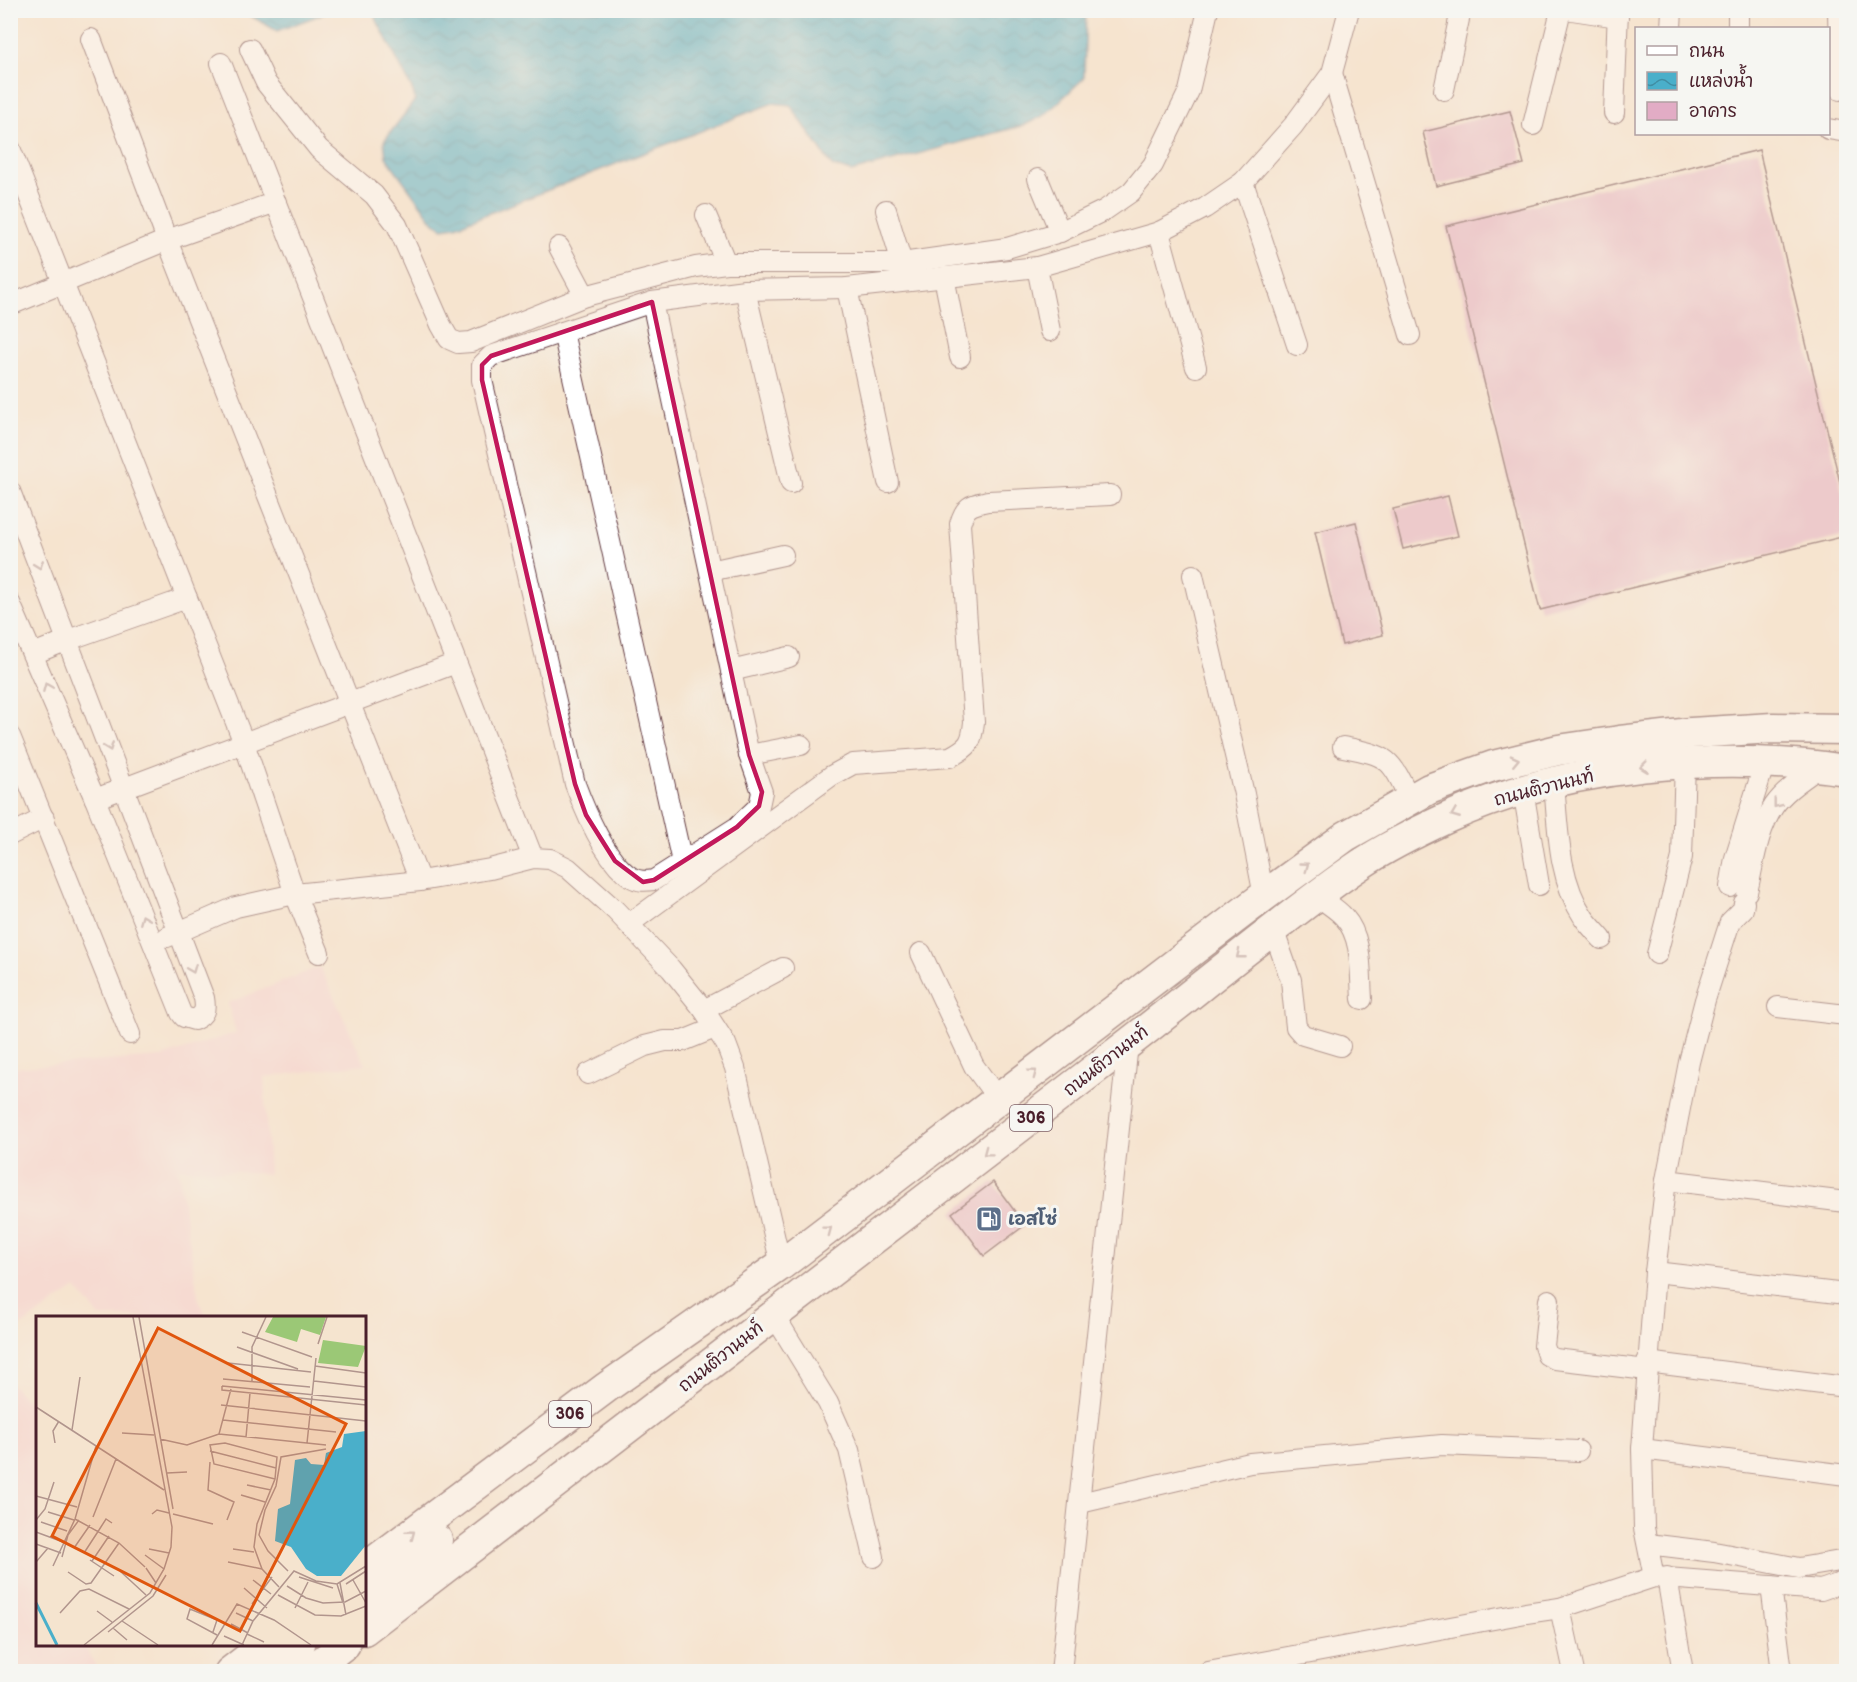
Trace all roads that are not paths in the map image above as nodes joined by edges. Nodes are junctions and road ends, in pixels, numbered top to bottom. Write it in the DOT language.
graph roads {
  1 [pos="1208,10"];
  2 [pos="1349,10"];
  3 [pos="1461,10"];
  4 [pos="1561,10"];
  5 [pos="1572,10"];
  6 [pos="1672,10"];
  7 [pos="1738,10"];
  8 [pos="1838,10"];
  9 [pos="1618,14"];
  10 [pos="1671,27"];
  11 [pos="1738,27"];
  12 [pos="91,39"];
  13 [pos="250,49"];
  14 [pos="221,63"];
  15 [pos="1332,73"];
  16 [pos="1444,90"];
  17 [pos="1840,90"];
  18 [pos="1614,113"];
  19 [pos="1533,125"];
  20 [pos="1830,129"];
  21 [pos="1846,132"];
  22 [pos="10,148"];
  23 [pos="1038,179"];
  24 [pos="1243,182"];
  25 [pos="276,202"];
  26 [pos="885,210"];
  27 [pos="706,215"];
  28 [pos="1060,232"];
  29 [pos="1159,232"];
  30 [pos="167,240"];
  31 [pos="559,247"];
  32 [pos="902,262"];
  33 [pos="726,263"];
  34 [pos="1037,267"];
  35 [pos="944,277"];
  36 [pos="63,283"];
  37 [pos="847,288"];
  38 [pos="746,290"];
  39 [pos="585,296"];
  40 [pos="652,302"];
  41 [pos="10,305"];
  42 [pos="1050,331"];
  43 [pos="563,332"];
  44 [pos="1410,335"];
  45 [pos="1297,345"];
  46 [pos="960,357"];
  47 [pos="1196,367"];
  48 [pos="888,482"];
  49 [pos="791,483"];
  50 [pos="10,491"];
  51 [pos="1110,495"];
  52 [pos="783,555"];
  53 [pos="710,571"];
  54 [pos="1193,575"];
  55 [pos="187,598"];
  56 [pos="10,603"];
  57 [pos="68,640"];
  58 [pos="33,654"];
  59 [pos="789,657"];
  60 [pos="456,663"];
  61 [pos="731,671"];
  62 [pos="349,703"];
  63 [pos="1846,729"];
  64 [pos="10,736"];
  65 [pos="244,743"];
  66 [pos="801,745"];
  67 [pos="1343,747"];
  68 [pos="749,755"];
  69 [pos="1685,762"];
  70 [pos="1765,762"];
  71 [pos="1834,768"];
  72 [pos="1554,783"];
  73 [pos="124,788"];
  74 [pos="1522,790"];
  75 [pos="95,799"];
  76 [pos="1410,800"];
  77 [pos="44,818"];
  78 [pos="10,835"];
  79 [pos="1748,849"];
  80 [pos="533,858"];
  81 [pos="682,862"];
  82 [pos="420,880"];
  83 [pos="1539,885"];
  84 [pos="295,894"];
  85 [pos="1264,896"];
  86 [pos="1318,896"];
  87 [pos="629,924"];
  88 [pos="1273,929"];
  89 [pos="178,932"];
  90 [pos="1602,939"];
  91 [pos="153,943"];
  92 [pos="319,953"];
  93 [pos="921,953"];
  94 [pos="1657,954"];
  95 [pos="783,968"];
  96 [pos="1362,999"];
  97 [pos="1778,1007"];
  98 [pos="704,1010"];
  99 [pos="1846,1015"];
  100 [pos="715,1028"];
  101 [pos="130,1034"];
  102 [pos="1128,1044"];
  103 [pos="1340,1046"];
  104 [pos="588,1074"];
  105 [pos="998,1099"];
  106 [pos="1666,1180"];
  107 [pos="1846,1202"];
  108 [pos="781,1265"];
  109 [pos="1655,1272"];
  110 [pos="1846,1294"];
  111 [pos="1549,1300"];
  112 [pos="774,1314"];
  113 [pos="1647,1366"];
  114 [pos="1846,1387"];
  115 [pos="1642,1449"];
  116 [pos="1578,1451"];
  117 [pos="1846,1474"];
  118 [pos="1080,1503"];
  119 [pos="1648,1544"];
  120 [pos="874,1557"];
  121 [pos="1846,1560"];
  122 [pos="366,1567"];
  123 [pos="1661,1577"];
  124 [pos="1846,1581"];
  125 [pos="1771,1586"];
  126 [pos="366,1594"];
  127 [pos="1560,1608"];
  128 [pos="366,1628"];
  129 [pos="263,1646"];
  130 [pos="297,1646"];
  131 [pos="342,1646"];
  132 [pos="1308,1662"];
  133 [pos="230,1671"];
  134 [pos="265,1671"];
  135 [pos="309,1671"];
  136 [pos="1061,1671"];
  137 [pos="1208,1671"];
  138 [pos="1574,1671"];
  139 [pos="1683,1671"];
  140 [pos="1782,1671"];
  1 -- 28 [label="street"];
  2 -- 15 [label="street"];
  3 -- 16 [label="street"];
  4 -- 19 [label="street"];
  5 -- 9 [label="street"];
  6 -- 10 [label="street"];
  7 -- 11 [label="street"];
  8 -- 17 [label="street"];
  9 -- 18 [label="street"];
  12 -- 30 [label="street"];
  13 -- 39 [label="street"];
  14 -- 25 [label="street"];
  15 -- 24 [label="street"];
  15 -- 44 [label="street"];
  20 -- 21 [label="street"];
  22 -- 36 [label="street"];
  23 -- 28 [label="street"];
  24 -- 29 [label="street"];
  24 -- 45 [label="street"];
  25 -- 30 [label="street"];
  25 -- 60 [label="street"];
  26 -- 32 [label="street"];
  27 -- 33 [label="street"];
  28 -- 32 [label="street"];
  29 -- 34 [label="street"];
  29 -- 47 [label="street"];
  30 -- 36 [label="street"];
  30 -- 62 [label="street"];
  31 -- 39 [label="street"];
  32 -- 33 [label="street"];
  33 -- 39 [label="street"];
  34 -- 35 [label="street"];
  34 -- 42 [label="street"];
  35 -- 37 [label="street"];
  35 -- 46 [label="street"];
  36 -- 41 [label="street"];
  36 -- 55 [label="street"];
  37 -- 38 [label="street"];
  37 -- 48 [label="street"];
  38 -- 40 [label="street"];
  38 -- 49 [label="street"];
  40 -- 43 [label="street"];
  40 -- 53 [label="street"];
  43 -- 81 [label="street"];
  43 -- 81 [label="street"];
  50 -- 57 [label="street, one-way"];
  51 -- 87 [label="street"];
  52 -- 53 [label="street"];
  53 -- 61 [label="street"];
  54 -- 85 [label="street"];
  55 -- 57 [label="street"];
  55 -- 65 [label="street"];
  56 -- 58 [label="street"];
  57 -- 58 [label="street"];
  57 -- 73 [label="street, one-way"];
  75 -- 58 [label="street, one-way"];
  59 -- 61 [label="street"];
  60 -- 62 [label="street"];
  60 -- 80 [label="street"];
  61 -- 68 [label="street"];
  62 -- 65 [label="street"];
  62 -- 82 [label="street"];
  76 -- 63 [label="main road, ถนนติวานนท์ / 306, one-way"];
  64 -- 77 [label="street"];
  65 -- 73 [label="street"];
  65 -- 84 [label="street"];
  66 -- 68 [label="street"];
  67 -- 76 [label="street"];
  68 -- 81 [label="street"];
  69 -- 70 [label="main road, ถนนติวานนท์ / 306"];
  69 -- 72 [label="main road, ถนนติวานนท์ / 306, one-way"];
  69 -- 94 [label="street"];
  70 -- 71 [label="main road, ถนนติวานนท์ / 306"];
  70 -- 79 [label="street"];
  71 -- 79 [label="street, one-way"];
  72 -- 74 [label="main road, ถนนติวานนท์ / 306"];
  72 -- 90 [label="street"];
  73 -- 75 [label="street"];
  73 -- 89 [label="street"];
  74 -- 83 [label="street"];
  74 -- 86 [label="main road, ถนนติวานนท์ / 306, one-way"];
  91 -- 75 [label="street, one-way"];
  85 -- 76 [label="main road, ถนนติวานนท์ / 306, one-way"];
  77 -- 78 [label="street"];
  77 -- 101 [label="street"];
  79 -- 106 [label="street"];
  80 -- 82 [label="street"];
  80 -- 87 [label="street"];
  82 -- 84 [label="street"];
  84 -- 89 [label="street"];
  84 -- 92 [label="street"];
  105 -- 85 [label="main road, ถนนติวานนท์ / 306, one-way"];
  86 -- 88 [label="main road, ถนนติวานนท์ / 306"];
  86 -- 96 [label="street"];
  87 -- 98 [label="street"];
  88 -- 102 [label="main road, ถนนติวานนท์ / 306, one-way"];
  88 -- 103 [label="street"];
  89 -- 91 [label="street"];
  89 -- 91 [label="street, one-way"];
  93 -- 105 [label="street"];
  95 -- 98 [label="street"];
  97 -- 99 [label="street"];
  98 -- 100 [label="street"];
  100 -- 104 [label="street"];
  100 -- 108 [label="street"];
  102 -- 112 [label="main road, ถนนติวานนท์ / 306, one-way"];
  102 -- 118 [label="street"];
  108 -- 105 [label="main road, ถนนติวานนท์ / 306, one-way"];
  106 -- 107 [label="street"];
  106 -- 109 [label="street"];
  122 -- 108 [label="main road, ถนนติวานนท์ / 306, one-way"];
  108 -- 126 [label="main road, 306"];
  109 -- 110 [label="street"];
  109 -- 113 [label="street"];
  111 -- 113 [label="street"];
  112 -- 120 [label="street"];
  112 -- 128 [label="main road, ถนนติวานนท์ / 306"];
  113 -- 114 [label="street"];
  113 -- 115 [label="street"];
  115 -- 117 [label="street"];
  115 -- 119 [label="street"];
  116 -- 118 [label="street"];
  118 -- 136 [label="street"];
  119 -- 121 [label="street"];
  119 -- 123 [label="street"];
  123 -- 125 [label="street"];
  123 -- 127 [label="street"];
  123 -- 139 [label="street"];
  124 -- 125 [label="street"];
  125 -- 140 [label="street"];
  127 -- 132 [label="street"];
  127 -- 138 [label="street"];
  129 -- 133 [label="main road"];
  130 -- 134 [label="main road"];
  131 -- 135 [label="main road"];
  132 -- 137 [label="street"];
}
